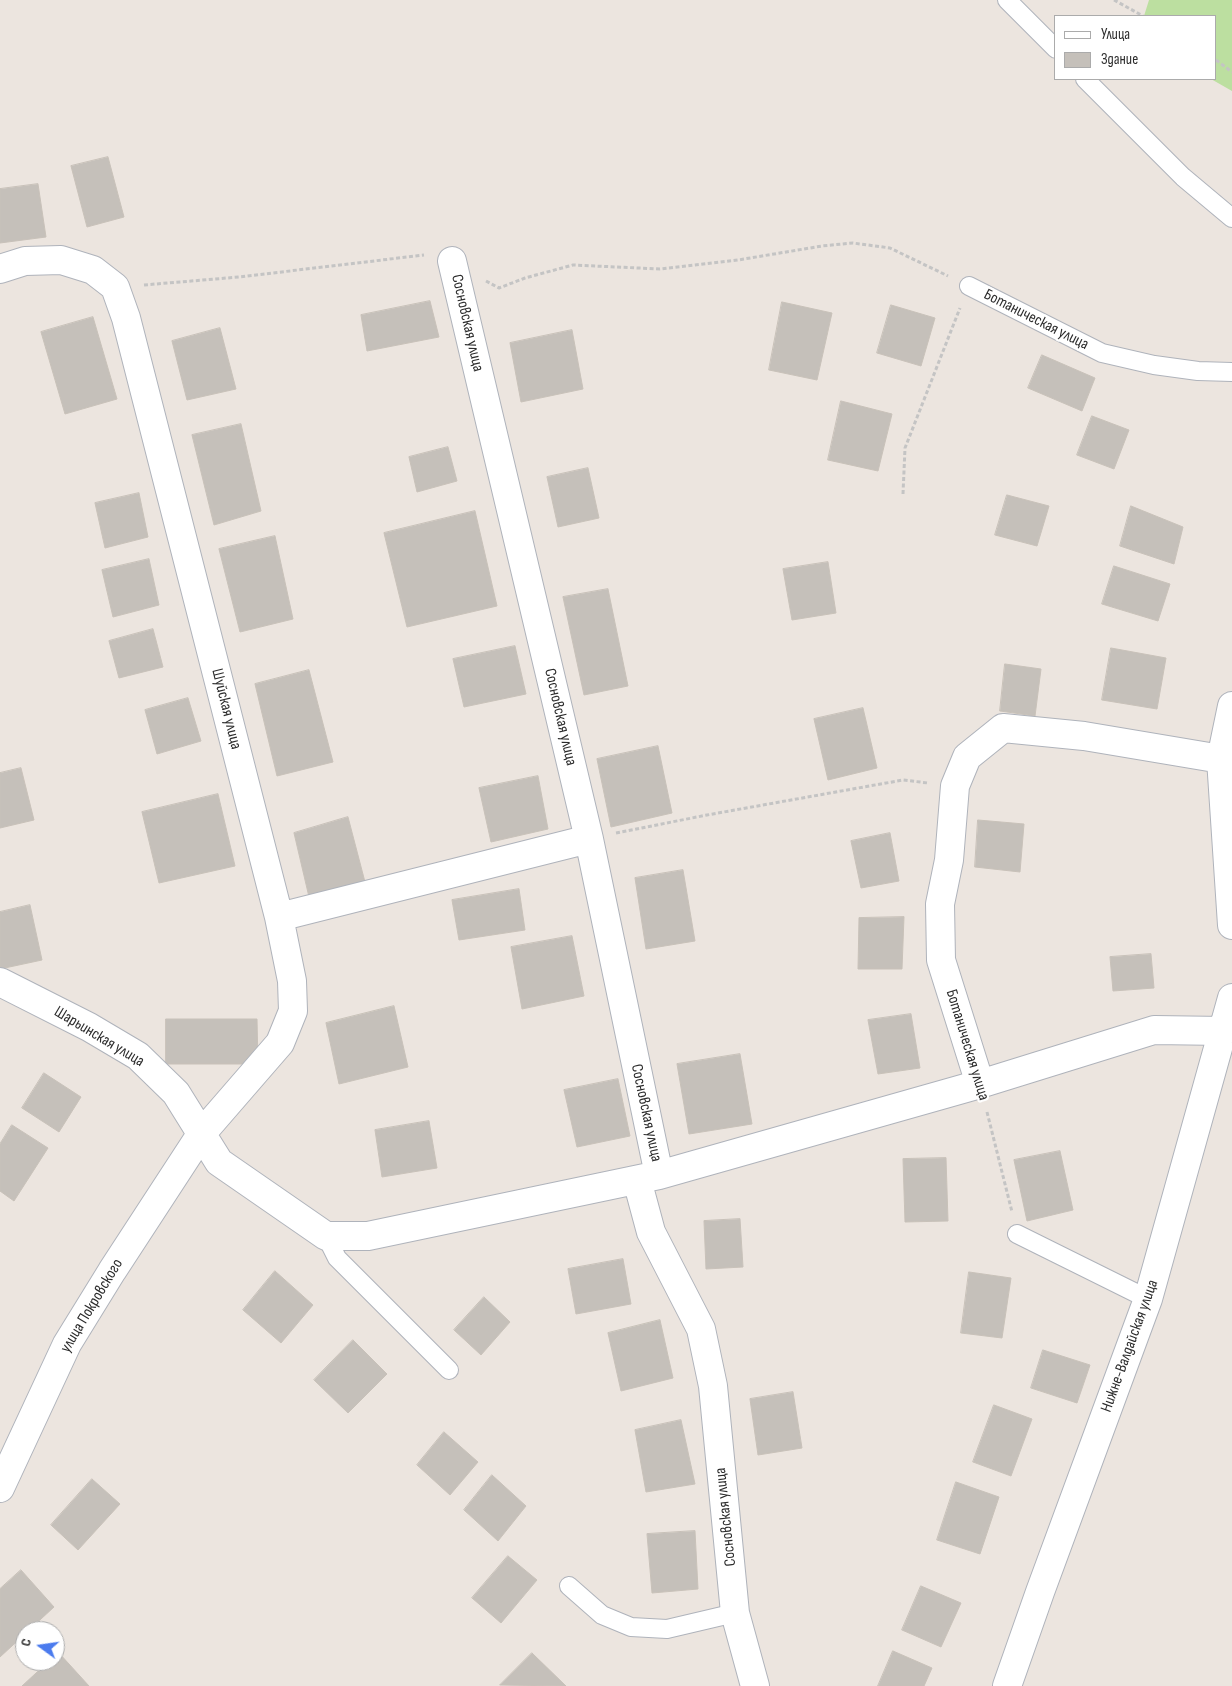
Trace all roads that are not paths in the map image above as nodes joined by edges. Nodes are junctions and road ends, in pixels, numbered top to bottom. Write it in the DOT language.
graph roads {
  1 [pos="1008,0"];
  2 [pos="1054,47"];
  3 [pos="1086,80"];
  4 [pos="1232,218"];
  5 [pos="452,261"];
  6 [pos="0,269"];
  7 [pos="969,286"];
  8 [pos="1232,372"];
  9 [pos="1232,706"];
  10 [pos="1221,759"];
  11 [pos="589,839"];
  12 [pos="279,917"];
  13 [pos="1232,925"];
  14 [pos="0,982"];
  15 [pos="1232,998"];
  16 [pos="1228,1032"];
  17 [pos="980,1084"];
  18 [pos="202,1134"];
  19 [pos="648,1178"];
  20 [pos="1018,1234"];
  21 [pos="326,1236"];
  22 [pos="1148,1299"];
  23 [pos="449,1370"];
  24 [pos="0,1488"];
  25 [pos="570,1586"];
  26 [pos="735,1613"];
  27 [pos="755,1686"];
  28 [pos="1007,1686"];
  1 -- 2 [label="lane"];
  3 -- 4 [label="lane"];
  5 -- 11 [label="street, Сосновская улица"];
  6 -- 12 [label="street, Шуйская улица"];
  7 -- 8 [label="lane, Ботаническая улица"];
  9 -- 10 [label="street"];
  10 -- 13 [label="street"];
  10 -- 17 [label="street, Ботаническая улица"];
  11 -- 12 [label="street"];
  11 -- 19 [label="street, Сосновская улица"];
  12 -- 18 [label="street, Шуйская улица"];
  14 -- 18 [label="street, Шарьинская улица"];
  15 -- 16 [label="street, Нижне-Валдайская улица"];
  16 -- 17 [label="street"];
  16 -- 22 [label="street, Нижне-Валдайская улица"];
  17 -- 19 [label="street"];
  18 -- 21 [label="street, Шарьинская улица"];
  18 -- 24 [label="street, улица Покровского"];
  19 -- 21 [label="street"];
  19 -- 26 [label="street, Сосновская улица"];
  20 -- 22 [label="lane"];
  21 -- 23 [label="lane"];
  22 -- 28 [label="street, Нижне-Валдайская улица"];
  25 -- 26 [label="lane"];
  26 -- 27 [label="street, Сосновская улица"];
}
